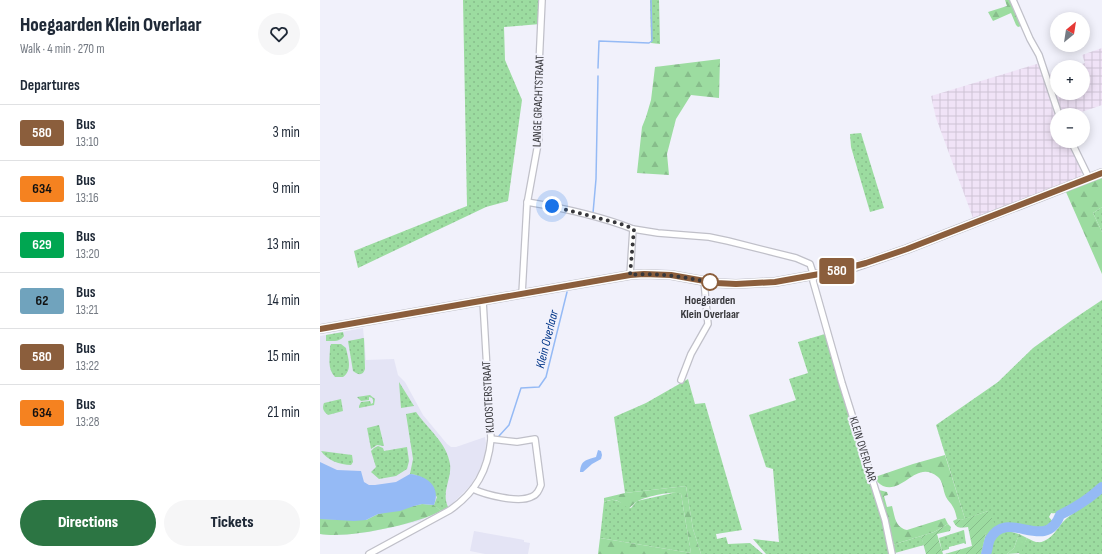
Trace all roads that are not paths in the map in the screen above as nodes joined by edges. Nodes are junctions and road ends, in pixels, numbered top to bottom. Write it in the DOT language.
graph roads {
  1 [pos="542,0"];
  2 [pos="1013,0"];
  3 [pos="1057,108"];
  4 [pos="1075,148"];
  5 [pos="1102,173"];
  6 [pos="1089,178"];
  7 [pos="527,202"];
  8 [pos="634,229"];
  9 [pos="630,275"];
  10 [pos="814,276"];
  11 [pos="704,281"];
  12 [pos="522,294"];
  13 [pos="483,301"];
  14 [pos="320,329"];
  15 [pos="682,380"];
  16 [pos="491,439"];
  17 [pos="473,490"];
  18 [pos="369,554"];
  19 [pos="892,554"];
  1 -- 7 [label="street, LANGE GRACHTSTRAAT"];
  2 -- 3 [label="street"];
  4 -- 6 [label="street"];
  5 -- 6 [label="main road"];
  6 -- 10 [label="main road"];
  7 -- 8 [label="street"];
  7 -- 12 [label="street, LANGE GRACHTSTRAAT"];
  8 -- 9 [label="street"];
  8 -- 10 [label="street"];
  9 -- 11 [label="main road"];
  9 -- 12 [label="main road"];
  10 -- 11 [label="main road"];
  10 -- 19 [label="street, KLEIN OVERLAAR"];
  11 -- 15 [label="street"];
  12 -- 13 [label="main road"];
  13 -- 14 [label="main road"];
  13 -- 16 [label="street, KLOOSTERSTRAAT"];
  16 -- 17 [label="street, KLOOSTERSTRAAT"];
  16 -- 17 [label="street"];
  17 -- 18 [label="street, KLOOSTERSTRAAT"];
}
